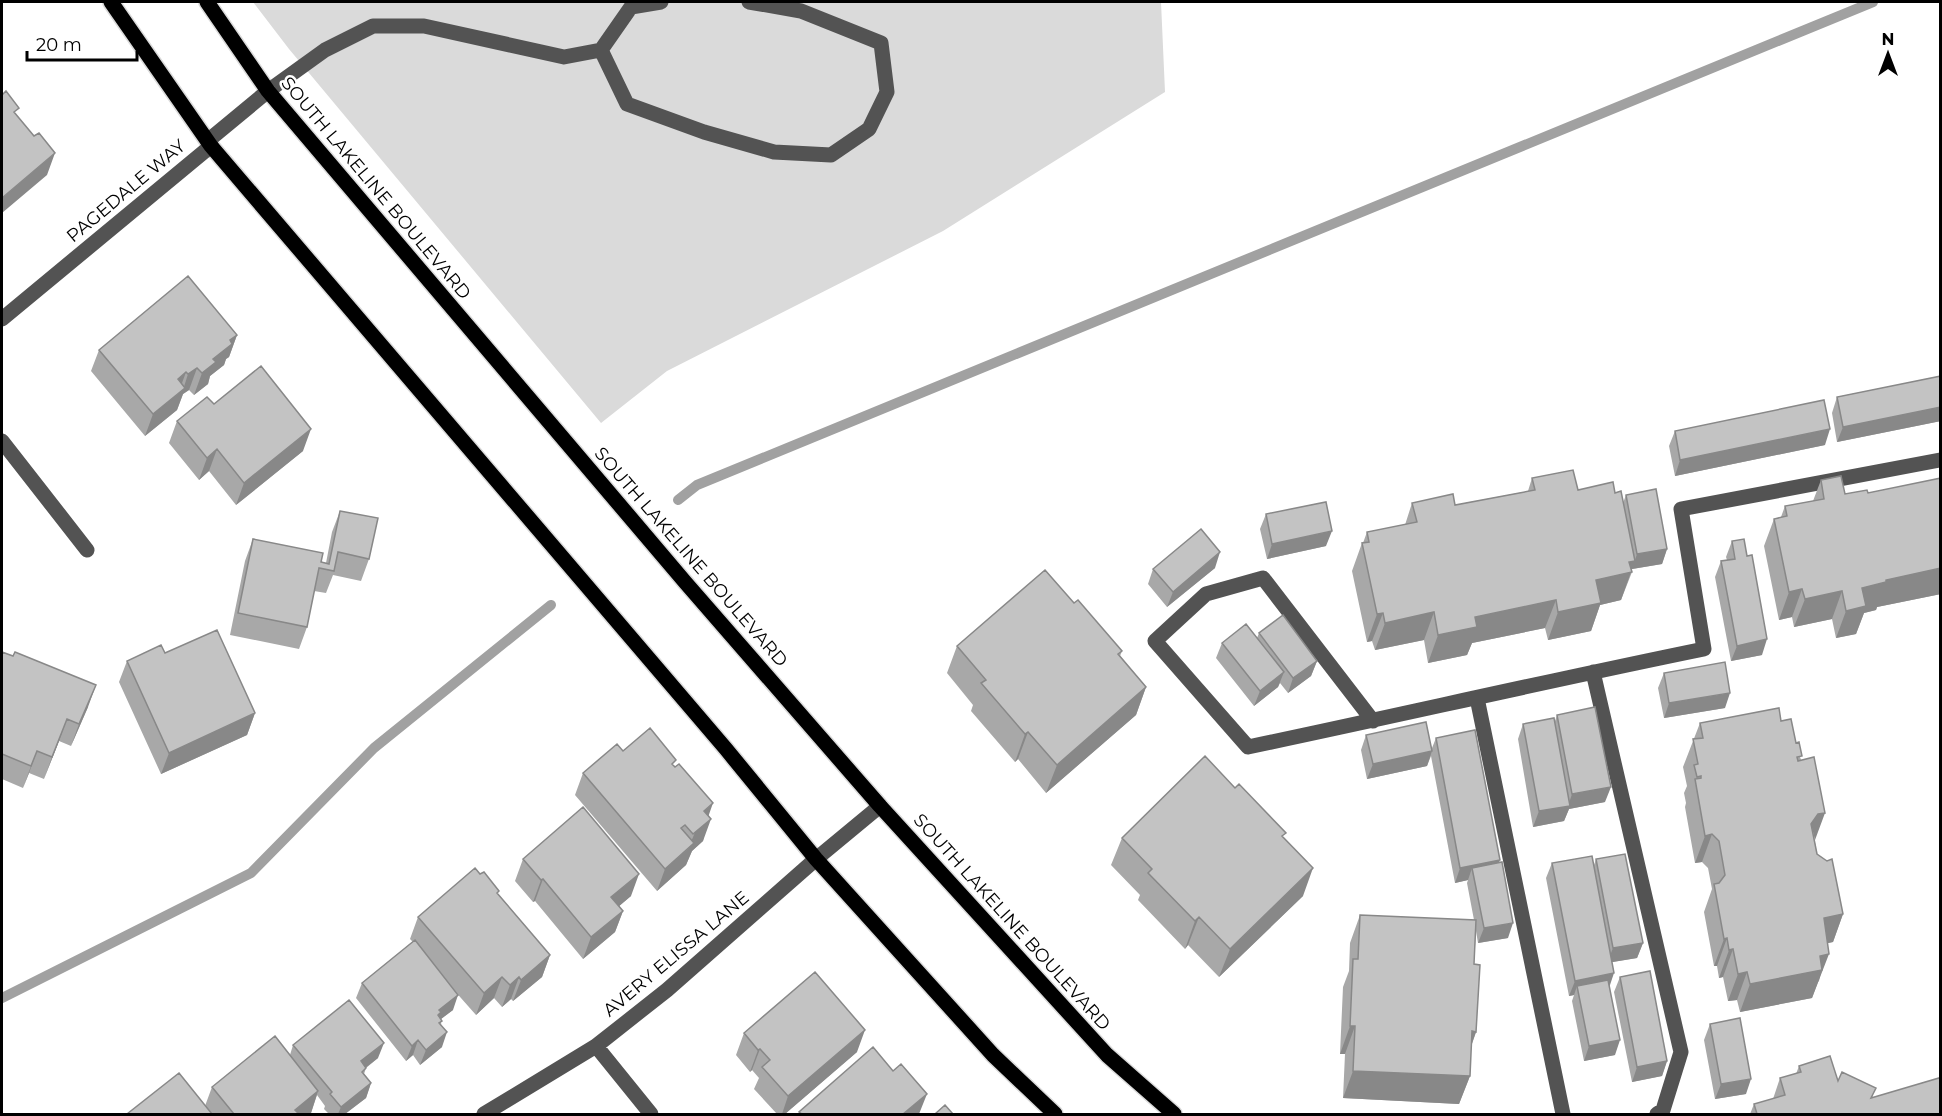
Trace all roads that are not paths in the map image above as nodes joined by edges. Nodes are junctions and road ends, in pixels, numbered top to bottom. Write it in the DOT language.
graph roads {
  1 [pos="111,2"];
  2 [pos="207,2"];
  3 [pos="661,2"];
  4 [pos="749,2"];
  5 [pos="630,4"];
  6 [pos="601,50"];
  7 [pos="268,91"];
  8 [pos="212,146"];
  9 [pos="2,319"];
  10 [pos="2,441"];
  11 [pos="1941,460"];
  12 [pos="87,550"];
  13 [pos="1593,672"];
  14 [pos="1477,698"];
  15 [pos="1373,721"];
  16 [pos="880,806"];
  17 [pos="816,859"];
  18 [pos="596,1046"];
  19 [pos="484,1114"];
  20 [pos="651,1114"];
  21 [pos="1055,1114"];
  22 [pos="1174,1114"];
  23 [pos="1563,1114"];
  24 [pos="1657,1114"];
  1 -- 8 [label="main road"];
  2 -- 7 [label="main road, SOUTH LAKELINE BOULEVARD"];
  3 -- 5 [label="street"];
  4 -- 6 [label="street"];
  5 -- 6 [label="street"];
  6 -- 7 [label="street"];
  7 -- 8 [label="street, PAGEDALE WAY"];
  7 -- 16 [label="main road, SOUTH LAKELINE BOULEVARD"];
  8 -- 9 [label="street, PAGEDALE WAY"];
  8 -- 17 [label="main road"];
  10 -- 12 [label="street"];
  11 -- 13 [label="street"];
  13 -- 14 [label="street"];
  13 -- 24 [label="street"];
  14 -- 15 [label="street"];
  14 -- 23 [label="street"];
  15 -- 15 [label="street"];
  16 -- 17 [label="street, AVERY ELISSA LANE"];
  16 -- 22 [label="main road, SOUTH LAKELINE BOULEVARD"];
  17 -- 18 [label="street, AVERY ELISSA LANE"];
  17 -- 21 [label="main road"];
  18 -- 19 [label="street, AVERY ELISSA LANE"];
  18 -- 20 [label="street"];
}
